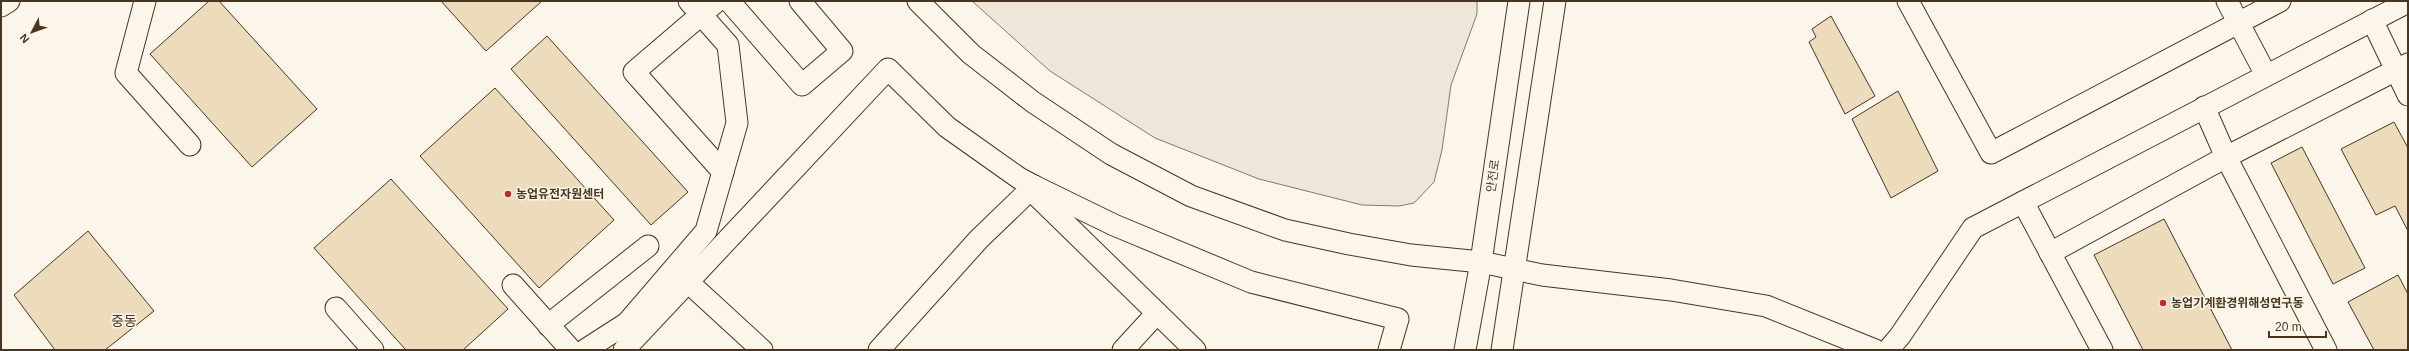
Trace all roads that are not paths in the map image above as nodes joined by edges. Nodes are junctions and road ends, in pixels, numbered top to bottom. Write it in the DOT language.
graph roads {
  1 [pos="9,1"];
  2 [pos="145,1"];
  3 [pos="729,1"];
  4 [pos="800,1"];
  5 [pos="918,1"];
  6 [pos="1519,1"];
  7 [pos="1555,1"];
  8 [pos="1908,1"];
  9 [pos="2227,1"];
  10 [pos="2280,1"];
  11 [pos="2408,2"];
  12 [pos="703,5"];
  13 [pos="1,6"];
  14 [pos="2372,20"];
  15 [pos="2238,23"];
  16 [pos="2402,67"];
  17 [pos="2266,75"];
  18 [pos="2408,95"];
  19 [pos="2204,107"];
  20 [pos="190,145"];
  21 [pos="2226,157"];
  22 [pos="723,172"];
  23 [pos="1028,185"];
  24 [pos="2023,202"];
  25 [pos="648,246"];
  26 [pos="2050,253"];
  27 [pos="1481,262"];
  28 [pos="1515,268"];
  29 [pos="688,282"];
  30 [pos="513,285"];
  31 [pos="336,308"];
  32 [pos="1157,313"];
  33 [pos="548,325"];
  34 [pos="373,350"];
  35 [pos="571,350"];
  36 [pos="585,350"];
  37 [pos="624,350"];
  38 [pos="762,350"];
  39 [pos="879,350"];
  40 [pos="1123,350"];
  41 [pos="1195,350"];
  42 [pos="1389,350"];
  43 [pos="1465,350"];
  44 [pos="1502,350"];
  45 [pos="1875,350"];
  46 [pos="1888,350"];
  47 [pos="2102,350"];
  48 [pos="2326,350"];
  1 -- 13 [label="street"];
  2 -- 20 [label="street"];
  3 -- 4 [label="street"];
  5 -- 27 [label="street"];
  6 -- 27 [label="street, 안전로"];
  7 -- 28 [label="street"];
  8 -- 15 [label="street"];
  9 -- 15 [label="street"];
  10 -- 15 [label="street"];
  11 -- 14 [label="street"];
  12 -- 22 [label="street"];
  12 -- 22 [label="street"];
  14 -- 16 [label="street"];
  14 -- 17 [label="street"];
  15 -- 17 [label="street"];
  16 -- 18 [label="street"];
  16 -- 21 [label="street"];
  17 -- 19 [label="street"];
  19 -- 21 [label="street"];
  19 -- 24 [label="street"];
  21 -- 26 [label="street"];
  21 -- 48 [label="street"];
  22 -- 36 [label="street"];
  23 -- 29 [label="street"];
  23 -- 32 [label="street"];
  23 -- 39 [label="street"];
  23 -- 42 [label="street"];
  24 -- 26 [label="street"];
  24 -- 46 [label="street"];
  25 -- 33 [label="street"];
  26 -- 47 [label="street"];
  27 -- 28 [label="street"];
  27 -- 43 [label="street, 안전로"];
  28 -- 44 [label="street"];
  28 -- 45 [label="street"];
  29 -- 37 [label="street"];
  29 -- 38 [label="street"];
  30 -- 33 [label="street"];
  31 -- 34 [label="street"];
  32 -- 40 [label="street"];
  32 -- 41 [label="street"];
  33 -- 35 [label="street"];
}
